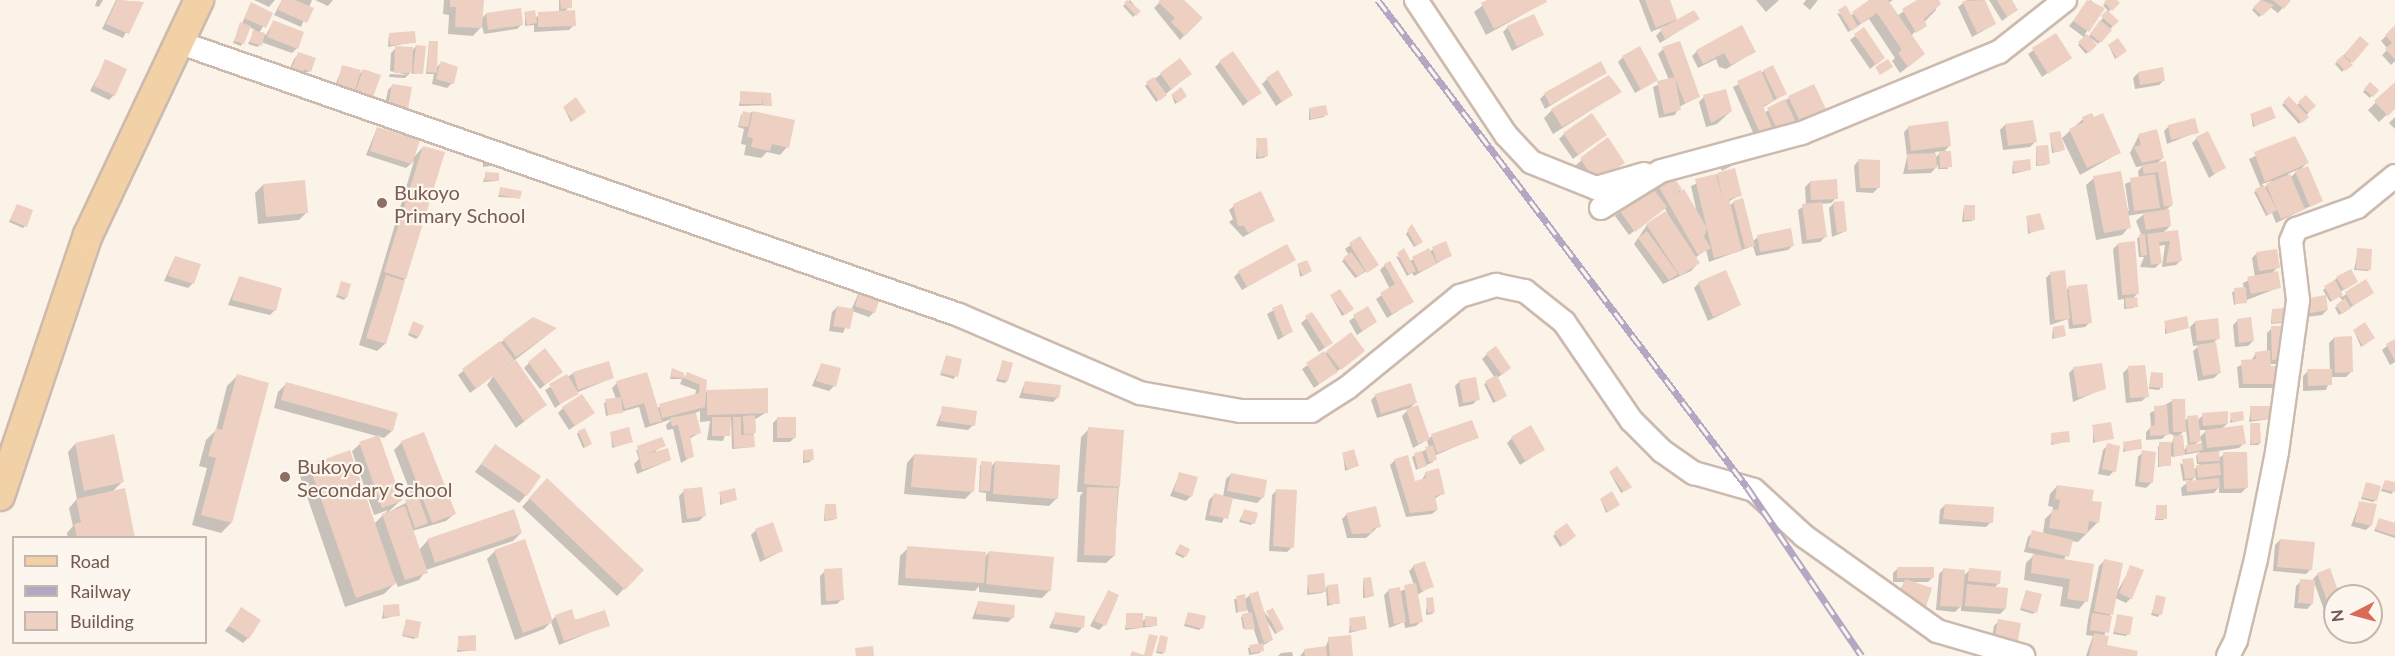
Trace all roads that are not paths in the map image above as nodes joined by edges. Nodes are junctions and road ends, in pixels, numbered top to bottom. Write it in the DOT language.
graph roads {
  1 [pos="199,0"];
  2 [pos="1416,0"];
  3 [pos="2065,0"];
  4 [pos="178,42"];
  5 [pos="1661,171"];
  6 [pos="2395,176"];
  7 [pos="1601,208"];
  8 [pos="0,496"];
  9 [pos="2023,656"];
  10 [pos="2228,656"];
  1 -- 4 [label="main road"];
  2 -- 5 [label="street"];
  3 -- 5 [label="street"];
  4 -- 8 [label="main road"];
  4 -- 9 [label="street"];
  5 -- 7 [label="street"];
  6 -- 10 [label="street"];
}
